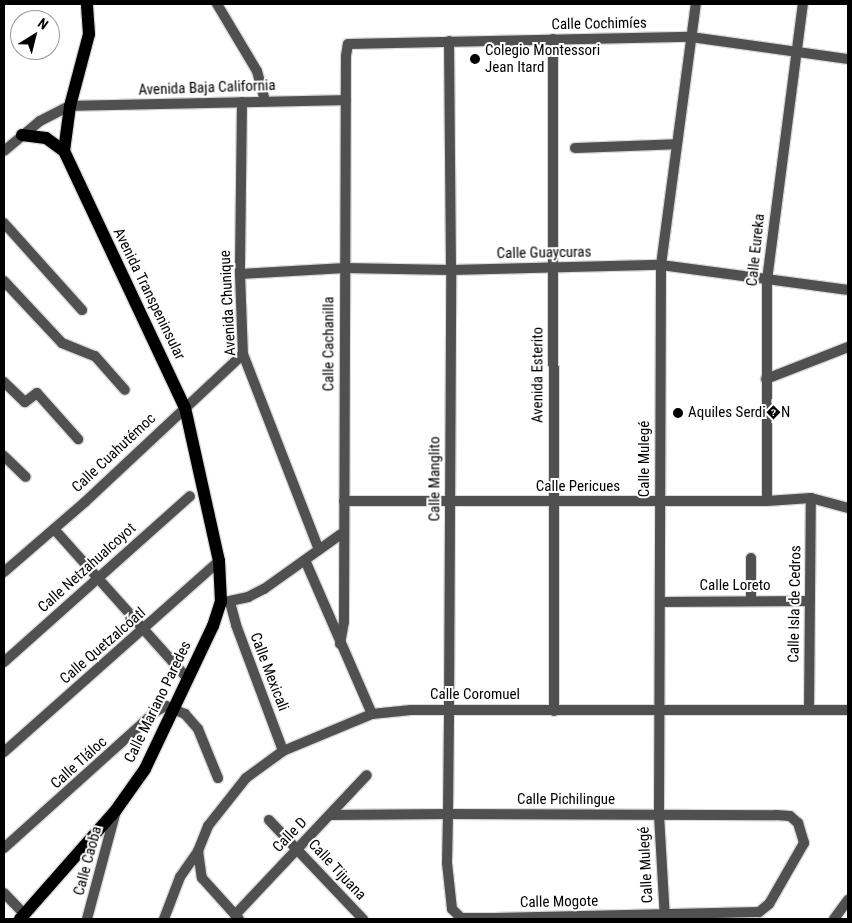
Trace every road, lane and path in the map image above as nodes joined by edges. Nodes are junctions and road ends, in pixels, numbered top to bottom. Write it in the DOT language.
graph roads {
  1 [pos="87,4"];
  2 [pos="217,4"];
  3 [pos="696,4"];
  4 [pos="803,4"];
  5 [pos="691,38"];
  6 [pos="553,40"];
  7 [pos="449,42"];
  8 [pos="348,44"];
  9 [pos="795,52"];
  10 [pos="848,59"];
  11 [pos="346,100"];
  12 [pos="264,101"];
  13 [pos="242,102"];
  14 [pos="70,106"];
  15 [pos="22,135"];
  16 [pos="677,144"];
  17 [pos="575,148"];
  18 [pos="4,151"];
  19 [pos="64,151"];
  20 [pos="4,223"];
  21 [pos="662,265"];
  22 [pos="345,268"];
  23 [pos="554,268"];
  24 [pos="451,270"];
  25 [pos="240,274"];
  26 [pos="767,280"];
  27 [pos="4,281"];
  28 [pos="848,290"];
  29 [pos="82,310"];
  30 [pos="848,347"];
  31 [pos="243,354"];
  32 [pos="766,379"];
  33 [pos="4,382"];
  34 [pos="125,390"];
  35 [pos="185,408"];
  36 [pos="78,439"];
  37 [pos="4,456"];
  38 [pos="26,477"];
  39 [pos="190,496"];
  40 [pos="811,498"];
  41 [pos="344,501"];
  42 [pos="552,501"];
  43 [pos="767,501"];
  44 [pos="450,502"];
  45 [pos="660,502"];
  46 [pos="848,508"];
  47 [pos="54,529"];
  48 [pos="344,532"];
  49 [pos="318,550"];
  50 [pos="751,558"];
  51 [pos="305,560"];
  52 [pos="219,561"];
  53 [pos="4,572"];
  54 [pos="96,578"];
  55 [pos="750,601"];
  56 [pos="810,601"];
  57 [pos="226,602"];
  58 [pos="660,602"];
  59 [pos="143,631"];
  60 [pos="340,644"];
  61 [pos="4,662"];
  62 [pos="187,678"];
  63 [pos="175,708"];
  64 [pos="449,710"];
  65 [pos="809,710"];
  66 [pos="848,710"];
  67 [pos="554,711"];
  68 [pos="661,712"];
  69 [pos="372,714"];
  70 [pos="283,751"];
  71 [pos="4,752"];
  72 [pos="367,775"];
  73 [pos="218,778"];
  74 [pos="116,810"];
  75 [pos="448,814"];
  76 [pos="330,815"];
  77 [pos="659,815"];
  78 [pos="269,820"];
  79 [pos="798,823"];
  80 [pos="4,848"];
  81 [pos="297,850"];
  82 [pos="198,851"];
  83 [pos="4,893"];
  84 [pos="848,900"];
  85 [pos="455,915"];
  86 [pos="22,916"];
  87 [pos="237,917"];
  88 [pos="574,918"];
  89 [pos="664,918"];
  90 [pos="87,919"];
  91 [pos="164,919"];
  92 [pos="363,919"];
  93 [pos="834,919"];
  1 -- 14 [label="main road"];
  2 -- 12 [label="street"];
  3 -- 5 [label="street, Calle Mulegé"];
  4 -- 9 [label="street, Calle Eureka"];
  5 -- 6 [label="street, Calle Cochimíes"];
  5 -- 9 [label="street, Calle Cochimíes"];
  5 -- 16 [label="street, Calle Mulegé"];
  6 -- 7 [label="street, Calle Cochimíes"];
  6 -- 23 [label="street, Avenida Esterito"];
  7 -- 8 [label="street, Calle Cochimíes"];
  7 -- 24 [label="street, Calle Manglito"];
  8 -- 11 [label="street, Calle Cachanilla"];
  9 -- 10 [label="street, Calle Cochimíes"];
  9 -- 26 [label="street, Calle Eureka"];
  11 -- 12 [label="street, Avenida Baja California"];
  11 -- 22 [label="street, Calle Cachanilla"];
  12 -- 13 [label="street, Avenida Baja California"];
  13 -- 14 [label="street, Avenida Baja California"];
  13 -- 25 [label="street, Avenida Chunique"];
  14 -- 15 [label="street"];
  14 -- 19 [label="main road"];
  15 -- 18 [label="street"];
  15 -- 19 [label="main road"];
  16 -- 17 [label="street"];
  16 -- 21 [label="street, Calle Mulegé"];
  19 -- 35 [label="main road, Avenida Transpeninsular"];
  20 -- 29 [label="street"];
  21 -- 23 [label="street, Calle Guaycuras"];
  21 -- 26 [label="street, Calle Guaycuras"];
  21 -- 45 [label="street, Calle Mulegé"];
  22 -- 24 [label="street, Calle Guaycuras"];
  22 -- 25 [label="street, Calle Guaycuras"];
  22 -- 41 [label="street, Calle Cachanilla"];
  23 -- 24 [label="street, Calle Guaycuras"];
  23 -- 42 [label="street, Avenida Esterito"];
  24 -- 44 [label="street, Calle Manglito"];
  25 -- 31 [label="street, Avenida Chunique"];
  26 -- 28 [label="street, Calle Guaycuras"];
  26 -- 32 [label="street, Calle Eureka"];
  27 -- 34 [label="street"];
  30 -- 32 [label="street"];
  31 -- 35 [label="street, Calle Cuahutémoc"];
  31 -- 49 [label="street, Avenida Chunique"];
  32 -- 43 [label="street, Calle Eureka"];
  33 -- 36 [label="street"];
  35 -- 47 [label="street, Calle Cuahutémoc"];
  35 -- 52 [label="main road, Avenida Transpeninsular"];
  37 -- 38 [label="street"];
  39 -- 54 [label="street, Calle Netzahualcoyot"];
  40 -- 43 [label="street, Calle Pericues"];
  40 -- 46 [label="street, Calle Pericues"];
  40 -- 56 [label="street, Calle Isla de Cedros"];
  41 -- 44 [label="street, Calle Pericues"];
  41 -- 48 [label="street, Calle Cachanilla"];
  42 -- 44 [label="street, Calle Pericues"];
  42 -- 45 [label="street, Calle Pericues"];
  42 -- 67 [label="street, Avenida Esterito"];
  43 -- 45 [label="street, Calle Pericues"];
  44 -- 64 [label="street, Calle Manglito"];
  45 -- 58 [label="street, Calle Mulegé"];
  47 -- 53 [label="street, Calle Cuahutémoc"];
  47 -- 54 [label="street"];
  48 -- 49 [label="street"];
  48 -- 60 [label="street, Calle Cachanilla"];
  49 -- 51 [label="street"];
  50 -- 55 [label="street"];
  51 -- 57 [label="street"];
  51 -- 60 [label="street"];
  52 -- 57 [label="main road, Avenida Transpeninsular"];
  52 -- 59 [label="street, Calle Quetzalcóatl"];
  54 -- 59 [label="street"];
  54 -- 61 [label="street, Calle Netzahualcoyot"];
  55 -- 56 [label="street, Calle Loreto"];
  55 -- 58 [label="street, Calle Loreto"];
  56 -- 65 [label="street, Calle Isla de Cedros"];
  57 -- 62 [label="main road, Calle Mariano Paredes"];
  57 -- 70 [label="street, Calle Mexicali"];
  58 -- 68 [label="street, Calle Mulegé"];
  59 -- 62 [label="street"];
  59 -- 71 [label="street, Calle Quetzalcóatl"];
  60 -- 69 [label="street"];
  62 -- 63 [label="main road, Calle Mariano Paredes"];
  63 -- 73 [label="street"];
  63 -- 74 [label="main road, Calle Mariano Paredes"];
  63 -- 80 [label="street, Calle Tláloc"];
  64 -- 67 [label="street, Calle Coromuel"];
  64 -- 69 [label="street, Calle Coromuel"];
  64 -- 75 [label="street, Calle Manglito"];
  65 -- 66 [label="street, Calle Coromuel"];
  65 -- 68 [label="street, Calle Coromuel"];
  67 -- 68 [label="street, Calle Coromuel"];
  68 -- 77 [label="street, Calle Mulegé"];
  69 -- 70 [label="street, Calle Coromuel"];
  70 -- 82 [label="street, Calle Coromuel"];
  72 -- 76 [label="street, Calle D"];
  74 -- 86 [label="main road, Calle Mariano Paredes"];
  74 -- 90 [label="street, Calle Caoba"];
  75 -- 76 [label="street, Calle Pichilingue"];
  75 -- 77 [label="street, Calle Pichilingue"];
  75 -- 85 [label="street, Calle Manglito"];
  76 -- 81 [label="street, Calle D"];
  77 -- 79 [label="street, Calle Pichilingue"];
  77 -- 89 [label="street, Calle Mulegé"];
  78 -- 81 [label="street, Calle Tijuana"];
  79 -- 89 [label="street, Calle Mogote"];
  81 -- 87 [label="street, Calle D"];
  81 -- 92 [label="street, Calle Tijuana"];
  82 -- 87 [label="street"];
  82 -- 91 [label="street, Calle Coromuel"];
  83 -- 86 [label="street"];
  84 -- 93 [label="street"];
  85 -- 88 [label="street, Calle Mogote"];
  88 -- 89 [label="street, Calle Mogote"];
}
